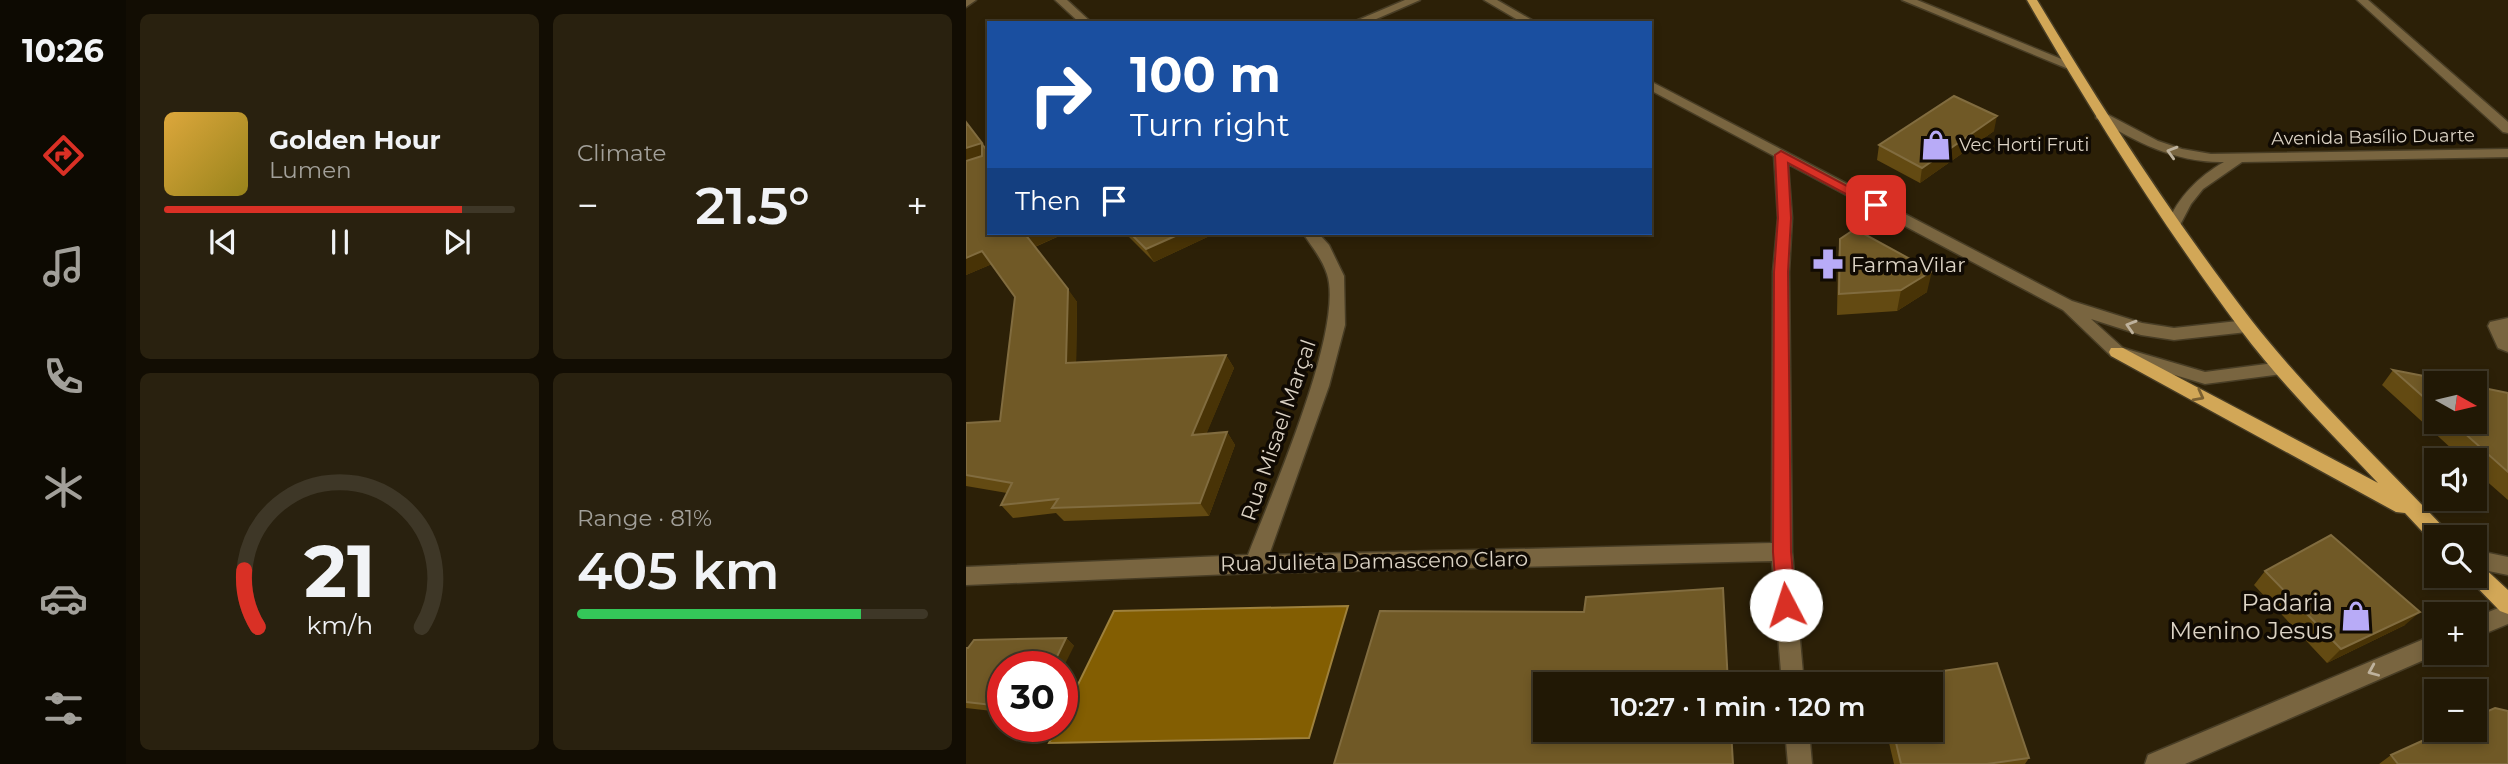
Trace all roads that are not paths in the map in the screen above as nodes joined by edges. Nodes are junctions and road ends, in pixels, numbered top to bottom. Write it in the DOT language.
graph roads {
  1 [pos="971,0"];
  2 [pos="1060,0"];
  3 [pos="1415,0"];
  4 [pos="1489,0"];
  5 [pos="1907,0"];
  6 [pos="2032,0"];
  7 [pos="2362,0"];
  8 [pos="966,4"];
  9 [pos="1085,21"];
  10 [pos="1361,21"];
  11 [pos="1528,21"];
  12 [pos="2070,65"];
  13 [pos="1652,86"];
  14 [pos="2101,115"];
  15 [pos="2508,129"];
  16 [pos="2508,153"];
  17 [pos="1781,155"];
  18 [pos="2239,159"];
  19 [pos="2174,224"];
  20 [pos="1312,235"];
  21 [pos="2066,306"];
  22 [pos="2508,324"];
  23 [pos="2247,326"];
  24 [pos="2508,346"];
  25 [pos="2117,352"];
  26 [pos="2282,368"];
  27 [pos="2414,512"];
  28 [pos="2428,525"];
  29 [pos="1782,552"];
  30 [pos="2487,562"];
  31 [pos="1255,564"];
  32 [pos="2508,566"];
  33 [pos="966,576"];
  34 [pos="2487,584"];
  35 [pos="2508,604"];
  36 [pos="2508,614"];
  37 [pos="2487,623"];
  38 [pos="2424,650"];
  39 [pos="1792,672"];
  40 [pos="1798,742"];
  41 [pos="1800,764"];
  42 [pos="2157,764"];
  1 -- 8 [label="street"];
  2 -- 9 [label="street"];
  3 -- 10 [label="street"];
  4 -- 11 [label="street"];
  5 -- 12 [label="street"];
  6 -- 12 [label="main road"];
  7 -- 15 [label="street"];
  12 -- 14 [label="main road"];
  13 -- 17 [label="street"];
  18 -- 14 [label="street, Avenida Basílio Duarte, one-way"];
  14 -- 19 [label="main road"];
  16 -- 18 [label="street, Avenida Basílio Duarte"];
  17 -- 21 [label="street"];
  17 -- 29 [label="street"];
  18 -- 19 [label="street, Avenida Basílio Duarte"];
  19 -- 23 [label="main road"];
  20 -- 31 [label="street, Rua Misael Marçal"];
  23 -- 21 [label="street, one-way"];
  21 -- 25 [label="street"];
  22 -- 24 [label="street"];
  23 -- 26 [label="main road"];
  25 -- 26 [label="street"];
  25 -- 27 [label="main road, one-way"];
  26 -- 27 [label="main road"];
  27 -- 28 [label="main road"];
  29 -- 31 [label="street, Rua Julieta Damasceno Claro"];
  29 -- 39 [label="street"];
  30 -- 32 [label="street"];
  31 -- 33 [label="street, Rua Julieta Damasceno Claro"];
  34 -- 35 [label="main road"];
  36 -- 37 [label="street"];
  38 -- 42 [label="street, one-way"];
  40 -- 41 [label="street"];
}
